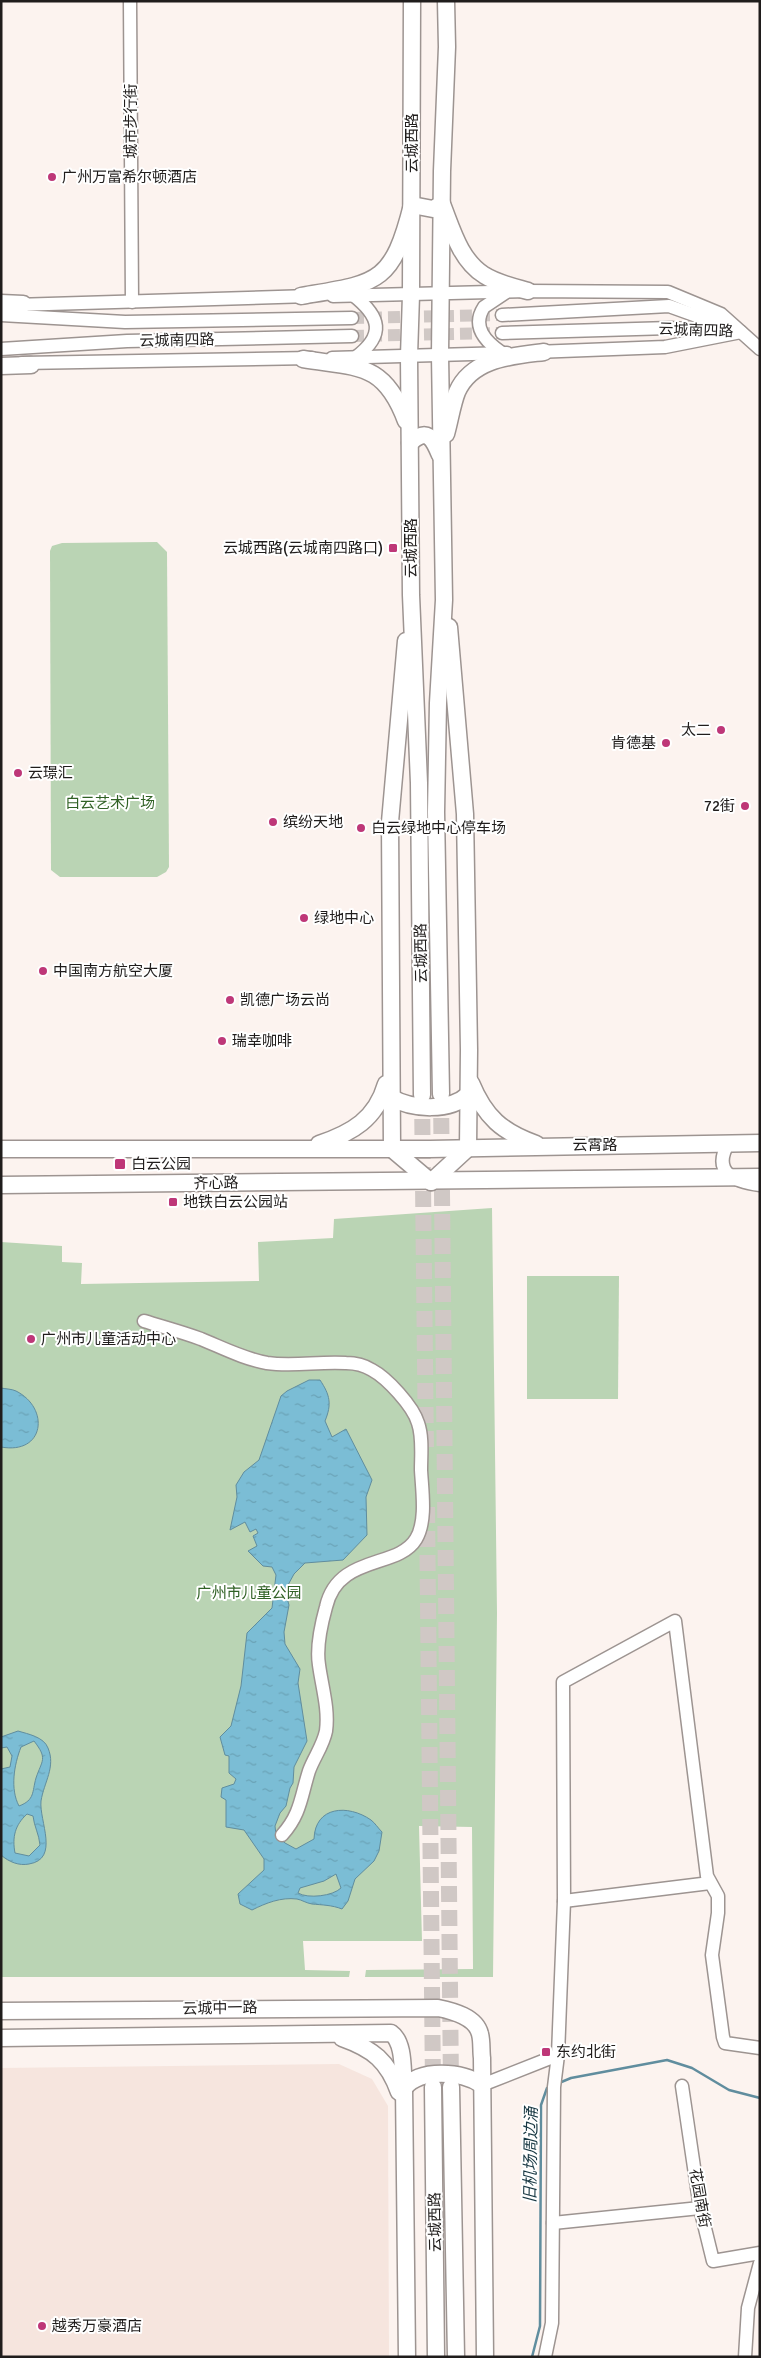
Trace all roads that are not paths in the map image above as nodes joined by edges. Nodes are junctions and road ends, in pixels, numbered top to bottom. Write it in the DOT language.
graph roads {
  1 [pos="130,1"];
  2 [pos="446,1"];
  3 [pos="411,3"];
  4 [pos="442,204"];
  5 [pos="412,205"];
  6 [pos="507,292"];
  7 [pos="528,292"];
  8 [pos="411,295"];
  9 [pos="441,295"];
  10 [pos="301,296"];
  11 [pos="353,296"];
  12 [pos="132,302"];
  13 [pos="1,304"];
  14 [pos="23,304"];
  15 [pos="1,315"];
  16 [pos="502,315"];
  17 [pos="352,318"];
  18 [pos="740,332"];
  19 [pos="502,333"];
  20 [pos="352,336"];
  21 [pos="1,349"];
  22 [pos="760,349"];
  23 [pos="544,352"];
  24 [pos="502,353"];
  25 [pos="440,355"];
  26 [pos="409,356"];
  27 [pos="356,357"];
  28 [pos="303,359"];
  29 [pos="1,360"];
  30 [pos="31,365"];
  31 [pos="1,366"];
  32 [pos="410,443"];
  33 [pos="440,455"];
  34 [pos="411,594"];
  35 [pos="444,600"];
  36 [pos="390,1072"];
  37 [pos="469,1077"];
  38 [pos="441,1094"];
  39 [pos="469,1094"];
  40 [pos="422,1095"];
  41 [pos="390,1097"];
  42 [pos="760,1143"];
  43 [pos="728,1144"];
  44 [pos="563,1146"];
  45 [pos="306,1148"];
  46 [pos="392,1148"];
  47 [pos="468,1148"];
  48 [pos="1,1149"];
  49 [pos="760,1177"];
  50 [pos="732,1178"];
  51 [pos="431,1182"];
  52 [pos="1,1185"];
  53 [pos="760,1185"];
  54 [pos="144,1321"];
  55 [pos="282,1835"];
  56 [pos="710,1883"];
  57 [pos="564,1901"];
  58 [pos="371,2008"];
  59 [pos="1,2011"];
  60 [pos="328,2033"];
  61 [pos="371,2034"];
  62 [pos="1,2038"];
  63 [pos="760,2048"];
  64 [pos="558,2055"];
  65 [pos="482,2085"];
  66 [pos="682,2086"];
  67 [pos="433,2087"];
  68 [pos="451,2087"];
  69 [pos="404,2088"];
  70 [pos="405,2108"];
  71 [pos="700,2208"];
  72 [pos="553,2223"];
  73 [pos="760,2253"];
  74 [pos="760,2263"];
  75 [pos="408,2357"];
  76 [pos="436,2357"];
  77 [pos="456,2357"];
  78 [pos="485,2357"];
  79 [pos="545,2357"];
  80 [pos="740,2357"];
  81 [pos="745,2357"];
  1 -- 12 [label="street, 城市步行街"];
  2 -- 4 [label="main road, 云城西路"];
  3 -- 5 [label="main road, 云城西路"];
  4 -- 5 [label="main road"];
  4 -- 7 [label="main road"];
  4 -- 9 [label="main road, 云城西路"];
  5 -- 8 [label="main road, 云城西路"];
  5 -- 10 [label="main road"];
  6 -- 7 [label="street"];
  6 -- 9 [label="street"];
  6 -- 24 [label="street"];
  7 -- 18 [label="street"];
  8 -- 9 [label="street"];
  8 -- 11 [label="street"];
  8 -- 26 [label="main road, 云城西路"];
  9 -- 25 [label="main road, 云城西路"];
  10 -- 11 [label="street"];
  10 -- 12 [label="street"];
  11 -- 27 [label="street"];
  12 -- 14 [label="street"];
  13 -- 14 [label="main road"];
  15 -- 17 [label="street, 云城南四路"];
  16 -- 18 [label="street, 云城南四路"];
  18 -- 19 [label="street, 云城南四路"];
  18 -- 22 [label="street"];
  18 -- 23 [label="street"];
  20 -- 21 [label="street, 云城南四路"];
  23 -- 24 [label="street"];
  23 -- 33 [label="main road"];
  24 -- 25 [label="street"];
  25 -- 26 [label="street"];
  25 -- 33 [label="main road, 云城西路"];
  26 -- 27 [label="street"];
  26 -- 32 [label="main road, 云城西路"];
  27 -- 28 [label="street"];
  28 -- 30 [label="street"];
  28 -- 32 [label="main road"];
  29 -- 30 [label="street"];
  30 -- 31 [label="main road"];
  32 -- 33 [label="main road"];
  32 -- 34 [label="main road, 云城西路"];
  33 -- 35 [label="main road, 云城西路"];
  34 -- 36 [label="main road"];
  34 -- 40 [label="main road, 云城西路"];
  35 -- 37 [label="main road"];
  35 -- 38 [label="main road, 云城西路"];
  36 -- 41 [label="main road"];
  36 -- 45 [label="main road"];
  37 -- 39 [label="main road"];
  37 -- 44 [label="main road"];
  39 -- 41 [label="main road"];
  39 -- 47 [label="main road"];
  41 -- 46 [label="main road"];
  42 -- 43 [label="main road, 云霄路"];
  43 -- 44 [label="main road, 云霄路"];
  43 -- 50 [label="street"];
  44 -- 47 [label="main road, 云霄路"];
  45 -- 46 [label="main road"];
  45 -- 48 [label="main road"];
  46 -- 47 [label="main road, 云霄路"];
  46 -- 51 [label="main road"];
  47 -- 51 [label="main road"];
  49 -- 50 [label="main road"];
  50 -- 51 [label="main road"];
  50 -- 53 [label="street"];
  51 -- 52 [label="main road, 齐心路"];
  54 -- 55 [label="street"];
  56 -- 57 [label="street"];
  56 -- 57 [label="street"];
  56 -- 63 [label="street"];
  57 -- 64 [label="street"];
  58 -- 59 [label="main road, 云城中一路"];
  58 -- 61 [label="main road"];
  58 -- 65 [label="main road, 云城中一路"];
  60 -- 61 [label="main road, 云城中一路"];
  60 -- 62 [label="main road, 云城中一路"];
  60 -- 70 [label="main road"];
  61 -- 69 [label="main road, 云城中一路"];
  64 -- 65 [label="street"];
  64 -- 72 [label="street"];
  65 -- 69 [label="main road"];
  65 -- 78 [label="main road, 云城中一路"];
  66 -- 71 [label="street, 花园南街"];
  67 -- 76 [label="main road, 云城西路"];
  68 -- 77 [label="main road, 云城西路"];
  69 -- 70 [label="main road"];
  70 -- 75 [label="main road"];
  71 -- 72 [label="street"];
  71 -- 73 [label="street, 花园南街"];
  72 -- 79 [label="street"];
  74 -- 81 [label="street"];
  80 -- 81 [label="street"];
}
